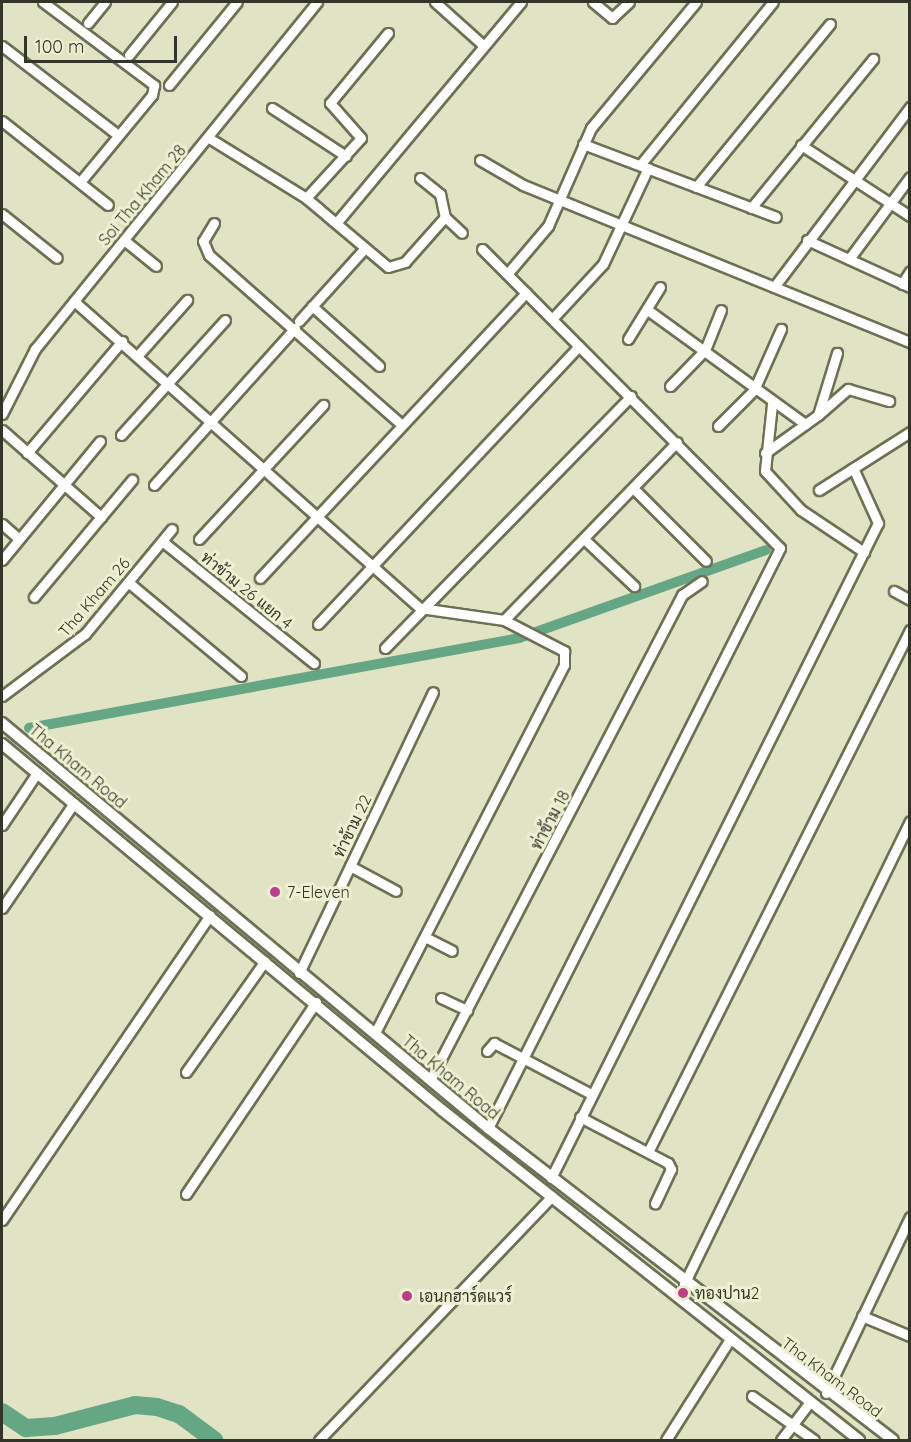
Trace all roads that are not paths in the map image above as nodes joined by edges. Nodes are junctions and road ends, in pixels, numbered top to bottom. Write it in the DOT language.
graph roads {
  1 [pos="43,2"];
  2 [pos="105,2"];
  3 [pos="172,2"];
  4 [pos="237,2"];
  5 [pos="317,2"];
  6 [pos="435,2"];
  7 [pos="521,2"];
  8 [pos="593,2"];
  9 [pos="629,2"];
  10 [pos="696,2"];
  11 [pos="774,2"];
  12 [pos="87,23"];
  13 [pos="830,24"];
  14 [pos="388,33"];
  15 [pos="483,45"];
  16 [pos="2,46"];
  17 [pos="129,55"];
  18 [pos="873,59"];
  19 [pos="169,85"];
  20 [pos="909,107"];
  21 [pos="272,108"];
  22 [pos="2,122"];
  23 [pos="118,135"];
  24 [pos="209,138"];
  25 [pos="583,144"];
  26 [pos="801,145"];
  27 [pos="346,156"];
  28 [pos="480,160"];
  29 [pos="644,167"];
  30 [pos="909,177"];
  31 [pos="420,178"];
  32 [pos="851,180"];
  33 [pos="80,182"];
  34 [pos="696,187"];
  35 [pos="306,198"];
  36 [pos="562,201"];
  37 [pos="888,203"];
  38 [pos="108,205"];
  39 [pos="751,208"];
  40 [pos="2,214"];
  41 [pos="909,216"];
  42 [pos="445,217"];
  43 [pos="776,217"];
  44 [pos="337,222"];
  45 [pos="214,223"];
  46 [pos="620,225"];
  47 [pos="462,233"];
  48 [pos="124,240"];
  49 [pos="807,240"];
  50 [pos="365,248"];
  51 [pos="482,249"];
  52 [pos="57,258"];
  53 [pos="849,258"];
  54 [pos="156,266"];
  55 [pos="909,271"];
  56 [pos="507,273"];
  57 [pos="906,285"];
  58 [pos="774,286"];
  59 [pos="660,287"];
  60 [pos="526,293"];
  61 [pos="187,300"];
  62 [pos="74,301"];
  63 [pos="312,306"];
  64 [pos="721,310"];
  65 [pos="649,311"];
  66 [pos="552,319"];
  67 [pos="225,320"];
  68 [pos="297,324"];
  69 [pos="781,329"];
  70 [pos="628,339"];
  71 [pos="122,342"];
  72 [pos="909,342"];
  73 [pos="579,346"];
  74 [pos="705,350"];
  75 [pos="837,353"];
  76 [pos="138,355"];
  77 [pos="379,366"];
  78 [pos="170,381"];
  79 [pos="670,386"];
  80 [pos="754,390"];
  81 [pos="631,396"];
  82 [pos="889,401"];
  83 [pos="772,404"];
  84 [pos="323,405"];
  85 [pos="2,414"];
  86 [pos="818,415"];
  87 [pos="215,420"];
  88 [pos="805,424"];
  89 [pos="402,425"];
  90 [pos="718,426"];
  91 [pos="2,430"];
  92 [pos="909,434"];
  93 [pos="121,435"];
  94 [pos="100,441"];
  95 [pos="677,442"];
  96 [pos="27,453"];
  97 [pos="765,453"];
  98 [pos="265,468"];
  99 [pos="853,468"];
  100 [pos="132,480"];
  101 [pos="63,484"];
  102 [pos="154,485"];
  103 [pos="633,488"];
  104 [pos="819,490"];
  105 [pos="318,516"];
  106 [pos="101,517"];
  107 [pos="2,524"];
  108 [pos="172,529"];
  109 [pos="18,538"];
  110 [pos="199,539"];
  111 [pos="584,539"];
  112 [pos="162,541"];
  113 [pos="864,552"];
  114 [pos="2,560"];
  115 [pos="706,561"];
  116 [pos="372,567"];
  117 [pos="260,578"];
  118 [pos="702,580"];
  119 [pos="128,582"];
  120 [pos="634,586"];
  121 [pos="894,591"];
  122 [pos="34,597"];
  123 [pos="909,600"];
  124 [pos="420,608"];
  125 [pos="504,620"];
  126 [pos="318,624"];
  127 [pos="909,630"];
  128 [pos="385,648"];
  129 [pos="314,663"];
  130 [pos="241,676"];
  131 [pos="433,692"];
  132 [pos="2,696"];
  133 [pos="2,723"];
  134 [pos="2,746"];
  135 [pos="37,773"];
  136 [pos="74,803"];
  137 [pos="909,821"];
  138 [pos="2,825"];
  139 [pos="350,866"];
  140 [pos="180,870"];
  141 [pos="170,882"];
  142 [pos="396,891"];
  143 [pos="2,908"];
  144 [pos="210,915"];
  145 [pos="424,937"];
  146 [pos="452,951"];
  147 [pos="265,961"];
  148 [pos="299,973"];
  149 [pos="441,998"];
  150 [pos="316,1002"];
  151 [pos="467,1010"];
  152 [pos="375,1033"];
  153 [pos="487,1051"];
  154 [pos="527,1058"];
  155 [pos="186,1072"];
  156 [pos="430,1080"];
  157 [pos="591,1094"];
  158 [pos="580,1117"];
  159 [pos="488,1128"];
  160 [pos="648,1152"];
  161 [pos="551,1178"];
  162 [pos="186,1194"];
  163 [pos="552,1196"];
  164 [pos="655,1204"];
  165 [pos="909,1216"];
  166 [pos="2,1220"];
  167 [pos="684,1284"];
  168 [pos="862,1316"];
  169 [pos="909,1336"];
  170 [pos="730,1339"];
  171 [pos="826,1393"];
  172 [pos="752,1396"];
  173 [pos="810,1402"];
  174 [pos="794,1425"];
  175 [pos="319,1440"];
  176 [pos="666,1440"];
  177 [pos="781,1440"];
  178 [pos="814,1440"];
  179 [pos="859,1440"];
  180 [pos="893,1440"];
  1 -- 23 [label="street"];
  2 -- 12 [label="street"];
  3 -- 17 [label="street"];
  4 -- 19 [label="street"];
  5 -- 24 [label="street, Soi Tha Kham 28"];
  6 -- 15 [label="street"];
  7 -- 15 [label="street"];
  8 -- 9 [label="street"];
  10 -- 25 [label="street"];
  11 -- 29 [label="street"];
  13 -- 34 [label="street"];
  14 -- 27 [label="street"];
  15 -- 44 [label="street"];
  16 -- 23 [label="street"];
  18 -- 26 [label="street"];
  20 -- 32 [label="street"];
  21 -- 27 [label="street"];
  22 -- 33 [label="street"];
  23 -- 33 [label="street"];
  24 -- 35 [label="street"];
  24 -- 48 [label="street, Soi Tha Kham 28"];
  25 -- 29 [label="street"];
  25 -- 36 [label="street"];
  26 -- 32 [label="street"];
  26 -- 39 [label="street"];
  27 -- 35 [label="street"];
  28 -- 36 [label="street"];
  29 -- 34 [label="street"];
  29 -- 46 [label="street"];
  30 -- 37 [label="street"];
  31 -- 42 [label="street"];
  32 -- 37 [label="street"];
  32 -- 49 [label="street"];
  33 -- 38 [label="street"];
  34 -- 39 [label="street"];
  35 -- 44 [label="street"];
  36 -- 46 [label="street"];
  36 -- 56 [label="street"];
  37 -- 41 [label="street"];
  37 -- 53 [label="street"];
  39 -- 43 [label="street"];
  40 -- 52 [label="street"];
  42 -- 47 [label="street"];
  42 -- 50 [label="street"];
  44 -- 50 [label="street"];
  45 -- 68 [label="street"];
  46 -- 58 [label="street"];
  46 -- 66 [label="street"];
  48 -- 54 [label="street"];
  48 -- 62 [label="street, Soi Tha Kham 28"];
  49 -- 53 [label="street"];
  49 -- 58 [label="street"];
  50 -- 63 [label="street"];
  51 -- 56 [label="street"];
  53 -- 57 [label="street"];
  55 -- 57 [label="street"];
  56 -- 60 [label="street"];
  58 -- 72 [label="street"];
  59 -- 65 [label="street"];
  60 -- 66 [label="street"];
  60 -- 89 [label="street"];
  61 -- 76 [label="street"];
  62 -- 71 [label="street"];
  62 -- 85 [label="street, Soi Tha Kham 28"];
  63 -- 68 [label="street"];
  63 -- 77 [label="street"];
  64 -- 74 [label="street"];
  65 -- 70 [label="street"];
  65 -- 74 [label="street"];
  66 -- 73 [label="street"];
  67 -- 78 [label="street"];
  68 -- 87 [label="street"];
  68 -- 89 [label="street"];
  69 -- 80 [label="street"];
  71 -- 76 [label="street"];
  71 -- 96 [label="street"];
  73 -- 81 [label="street"];
  73 -- 116 [label="street"];
  74 -- 79 [label="street"];
  74 -- 80 [label="street"];
  75 -- 86 [label="street"];
  76 -- 78 [label="street"];
  78 -- 87 [label="street"];
  78 -- 93 [label="street"];
  80 -- 83 [label="street"];
  80 -- 90 [label="street"];
  81 -- 95 [label="street"];
  81 -- 124 [label="street"];
  82 -- 86 [label="street"];
  83 -- 88 [label="street"];
  83 -- 97 [label="street"];
  84 -- 98 [label="street"];
  86 -- 88 [label="street"];
  87 -- 98 [label="street"];
  87 -- 102 [label="street"];
  88 -- 97 [label="street"];
  89 -- 105 [label="street"];
  91 -- 96 [label="street"];
  92 -- 99 [label="street"];
  94 -- 101 [label="street"];
  95 -- 103 [label="street"];
  95 -- 154 [label="street"];
  96 -- 101 [label="street"];
  97 -- 113 [label="street"];
  98 -- 105 [label="street"];
  98 -- 110 [label="street"];
  99 -- 104 [label="street"];
  99 -- 113 [label="street"];
  100 -- 106 [label="street"];
  101 -- 106 [label="street"];
  101 -- 109 [label="street"];
  103 -- 111 [label="street"];
  103 -- 115 [label="street"];
  105 -- 116 [label="street"];
  105 -- 117 [label="street"];
  106 -- 122 [label="street"];
  107 -- 109 [label="street"];
  108 -- 112 [label="street, Tha Kham 26"];
  109 -- 114 [label="street"];
  111 -- 120 [label="street"];
  111 -- 125 [label="street"];
  112 -- 119 [label="street, Tha Kham 26"];
  112 -- 129 [label="street, ท่าข้าม 26 แยก 4"];
  113 -- 157 [label="street"];
  116 -- 124 [label="street"];
  116 -- 126 [label="street"];
  118 -- 151 [label="street, ท่าข้าม 18"];
  119 -- 130 [label="street"];
  119 -- 132 [label="street, Tha Kham 26"];
  121 -- 123 [label="street"];
  124 -- 125 [label="street"];
  124 -- 128 [label="street"];
  125 -- 145 [label="street"];
  127 -- 160 [label="street"];
  131 -- 139 [label="street, ท่าข้าม 22"];
  133 -- 140 [label="street, Tha Kham Road"];
  134 -- 135 [label="street, Tha Kham Road"];
  135 -- 136 [label="street, Tha Kham Road"];
  135 -- 138 [label="street"];
  136 -- 141 [label="street, Tha Kham Road"];
  136 -- 143 [label="street"];
  137 -- 167 [label="street"];
  139 -- 142 [label="street"];
  139 -- 148 [label="street, ท่าข้าม 22"];
  140 -- 141 [label="street"];
  140 -- 148 [label="street, Tha Kham Road"];
  141 -- 144 [label="street, Tha Kham Road"];
  144 -- 147 [label="street, Tha Kham Road"];
  144 -- 166 [label="street"];
  145 -- 146 [label="street"];
  145 -- 152 [label="street"];
  147 -- 150 [label="street, Tha Kham Road"];
  147 -- 155 [label="street"];
  148 -- 152 [label="street, Tha Kham Road"];
  149 -- 151 [label="street"];
  150 -- 162 [label="street"];
  150 -- 163 [label="street, Tha Kham Road"];
  151 -- 156 [label="street, ท่าข้าม 18"];
  152 -- 156 [label="street, Tha Kham Road"];
  153 -- 154 [label="street"];
  154 -- 157 [label="street"];
  154 -- 159 [label="street"];
  156 -- 159 [label="street, Tha Kham Road"];
  157 -- 158 [label="street"];
  158 -- 160 [label="street"];
  158 -- 161 [label="street"];
  159 -- 161 [label="street, Tha Kham Road"];
  160 -- 164 [label="street"];
  161 -- 167 [label="street, Tha Kham Road"];
  163 -- 170 [label="street, Tha Kham Road"];
  163 -- 175 [label="street"];
  165 -- 168 [label="street"];
  167 -- 171 [label="street, Tha Kham Road"];
  168 -- 169 [label="street"];
  168 -- 171 [label="street"];
  170 -- 173 [label="street, Tha Kham Road"];
  170 -- 176 [label="street"];
  171 -- 180 [label="street, Tha Kham Road"];
  172 -- 174 [label="street"];
  173 -- 174 [label="street"];
  173 -- 179 [label="street, Tha Kham Road"];
  174 -- 177 [label="street"];
  174 -- 178 [label="street"];
}
